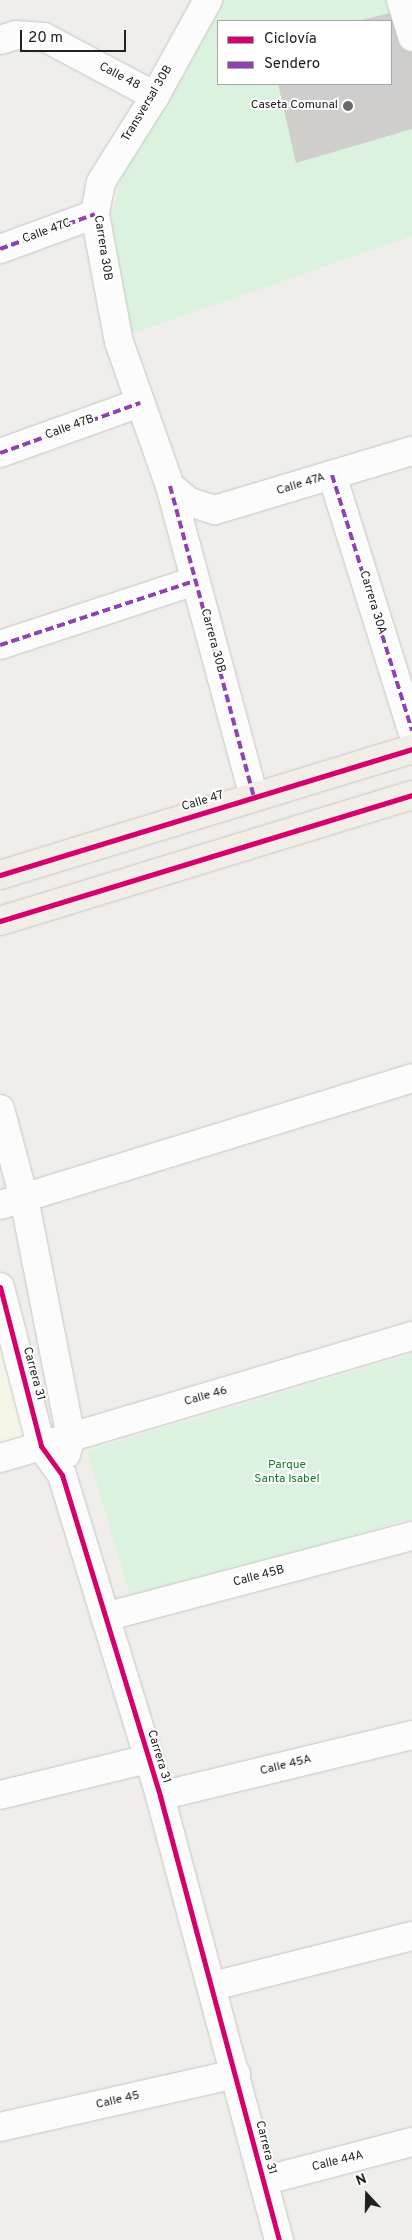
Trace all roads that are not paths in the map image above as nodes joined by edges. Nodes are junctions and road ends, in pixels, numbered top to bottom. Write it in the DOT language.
graph roads {
  1 [pos="208,0"];
  2 [pos="401,0"];
  3 [pos="412,36"];
  4 [pos="0,40"];
  5 [pos="155,96"];
  6 [pos="101,182"];
  7 [pos="95,214"];
  8 [pos="0,249"];
  9 [pos="140,403"];
  10 [pos="412,451"];
  11 [pos="0,453"];
  12 [pos="332,475"];
  13 [pos="179,494"];
  14 [pos="195,581"];
  15 [pos="0,645"];
  16 [pos="412,731"];
  17 [pos="412,749"];
  18 [pos="412,795"];
  19 [pos="254,797"];
  20 [pos="0,875"];
  21 [pos="0,921"];
  22 [pos="412,1078"];
  23 [pos="0,1109"];
  24 [pos="12,1202"];
  25 [pos="0,1287"];
  26 [pos="412,1336"];
  27 [pos="71,1437"];
  28 [pos="42,1446"];
  29 [pos="0,1458"];
  30 [pos="62,1475"];
  31 [pos="412,1536"];
  32 [pos="105,1617"];
  33 [pos="412,1735"];
  34 [pos="148,1759"];
  35 [pos="0,1795"];
  36 [pos="160,1796"];
  37 [pos="412,1936"];
  38 [pos="213,1986"];
  39 [pos="236,2074"];
  40 [pos="0,2128"];
  41 [pos="412,2142"];
  42 [pos="263,2181"];
  43 [pos="279,2240"];
  1 -- 5 [label="street, Transversal 30B"];
  2 -- 3 [label="street"];
  4 -- 5 [label="street, Calle 48"];
  5 -- 6 [label="street, Transversal 30B"];
  6 -- 7 [label="street, Carrera 30B"];
  7 -- 8 [label="street, Calle 47C"];
  7 -- 9 [label="street, Carrera 30B"];
  9 -- 11 [label="street, Calle 47B"];
  9 -- 13 [label="street, Carrera 30B"];
  10 -- 12 [label="street, Calle 47A"];
  12 -- 13 [label="street, Calle 47A"];
  12 -- 16 [label="street, Carrera 30A"];
  13 -- 14 [label="street, Carrera 30B"];
  14 -- 15 [label="street"];
  14 -- 19 [label="street, Carrera 30B"];
  17 -- 19 [label="main road, Calle 47"];
  18 -- 21 [label="main road"];
  19 -- 20 [label="main road, Calle 47"];
  22 -- 24 [label="street"];
  23 -- 24 [label="street, Carrera 31"];
  24 -- 27 [label="street, Carrera 31"];
  25 -- 28 [label="street, Carrera 31"];
  26 -- 27 [label="street, Calle 46"];
  27 -- 28 [label="street, Calle 46"];
  27 -- 30 [label="street, Carrera 31"];
  28 -- 29 [label="street, Calle 46"];
  28 -- 30 [label="street, Carrera 31"];
  30 -- 32 [label="street, Carrera 31"];
  31 -- 32 [label="street, Calle 45B"];
  32 -- 34 [label="street, Carrera 31"];
  33 -- 36 [label="street, Calle 45A"];
  34 -- 35 [label="street"];
  34 -- 36 [label="street, Carrera 31"];
  36 -- 38 [label="street, Carrera 31"];
  37 -- 38 [label="street"];
  38 -- 39 [label="street, Carrera 31"];
  39 -- 40 [label="street, Calle 45"];
  39 -- 42 [label="street, Carrera 31"];
  41 -- 42 [label="street, Calle 44A"];
  42 -- 43 [label="street, Carrera 31"];
}
